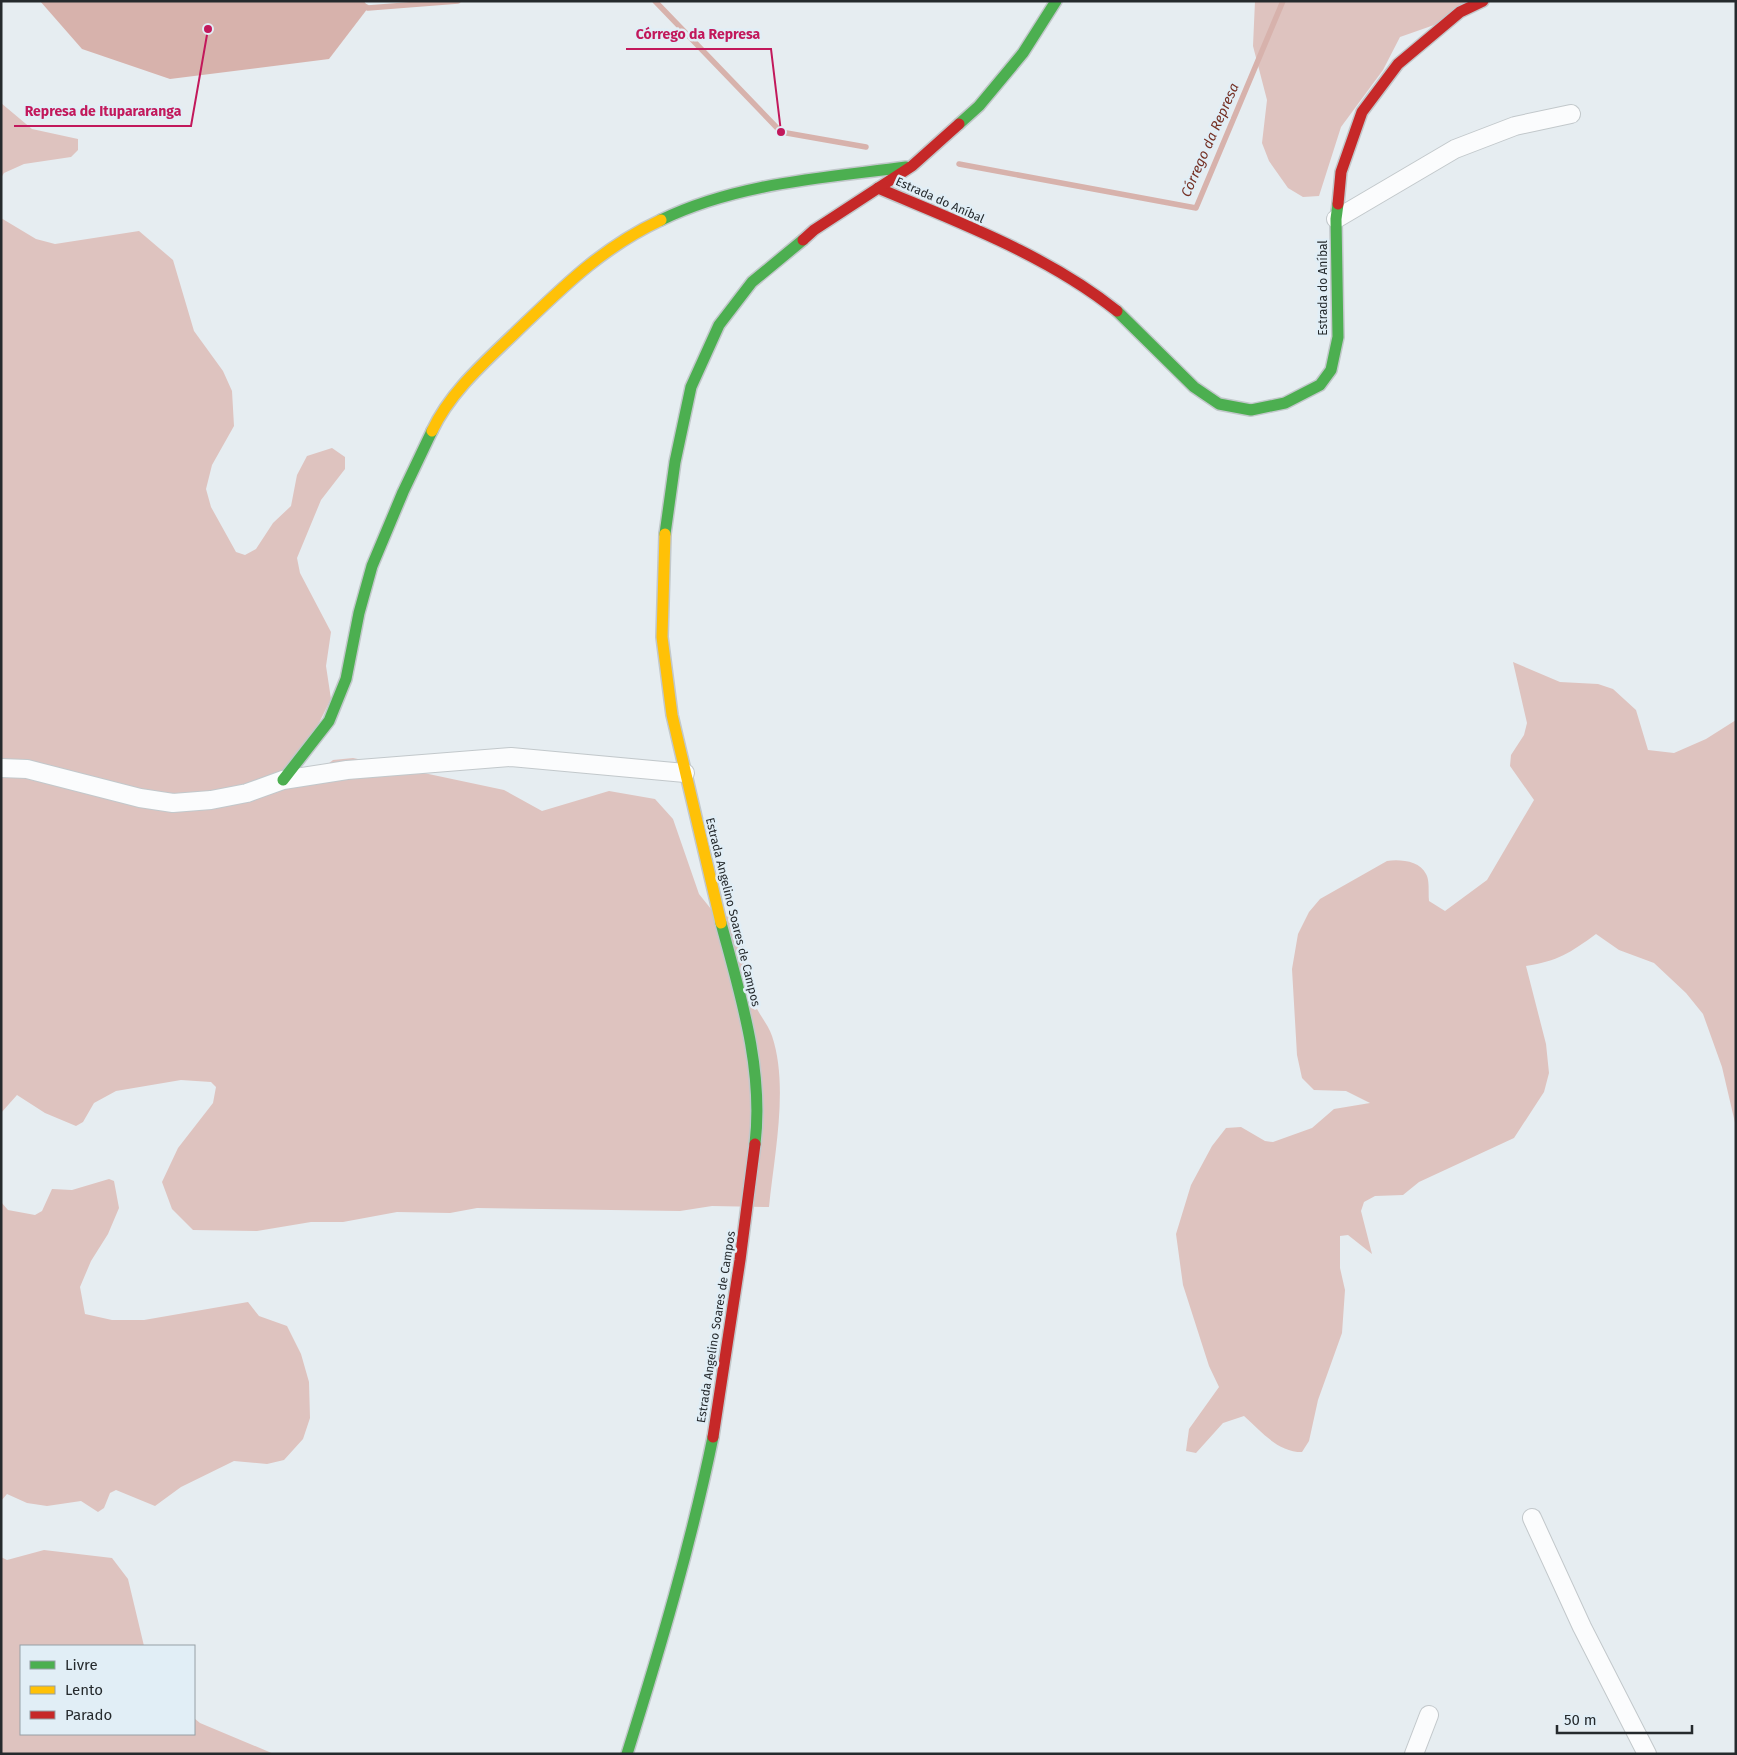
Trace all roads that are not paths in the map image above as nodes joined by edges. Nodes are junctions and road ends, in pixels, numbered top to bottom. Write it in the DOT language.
graph roads {
  1 [pos="1056,1"];
  2 [pos="1483,1"];
  3 [pos="1571,114"];
  4 [pos="912,166"];
  5 [pos="878,188"];
  6 [pos="1336,219"];
  7 [pos="1,768"];
  8 [pos="685,773"];
  9 [pos="283,780"];
  10 [pos="1532,1518"];
  11 [pos="1429,1715"];
  12 [pos="628,1754"];
  13 [pos="1414,1754"];
  14 [pos="1647,1754"];
  1 -- 4 [label="main road, Estrada Angelino Soares de Campos"];
  2 -- 6 [label="main road, Estrada do Aníbal"];
  3 -- 6 [label="street"];
  4 -- 5 [label="main road, Estrada Angelino Soares de Campos"];
  4 -- 9 [label="main road"];
  5 -- 6 [label="main road, Estrada do Aníbal"];
  5 -- 8 [label="main road, Estrada Angelino Soares de Campos"];
  7 -- 9 [label="street"];
  8 -- 9 [label="street"];
  8 -- 12 [label="main road, Estrada Angelino Soares de Campos"];
  10 -- 14 [label="street"];
  11 -- 13 [label="street"];
}
